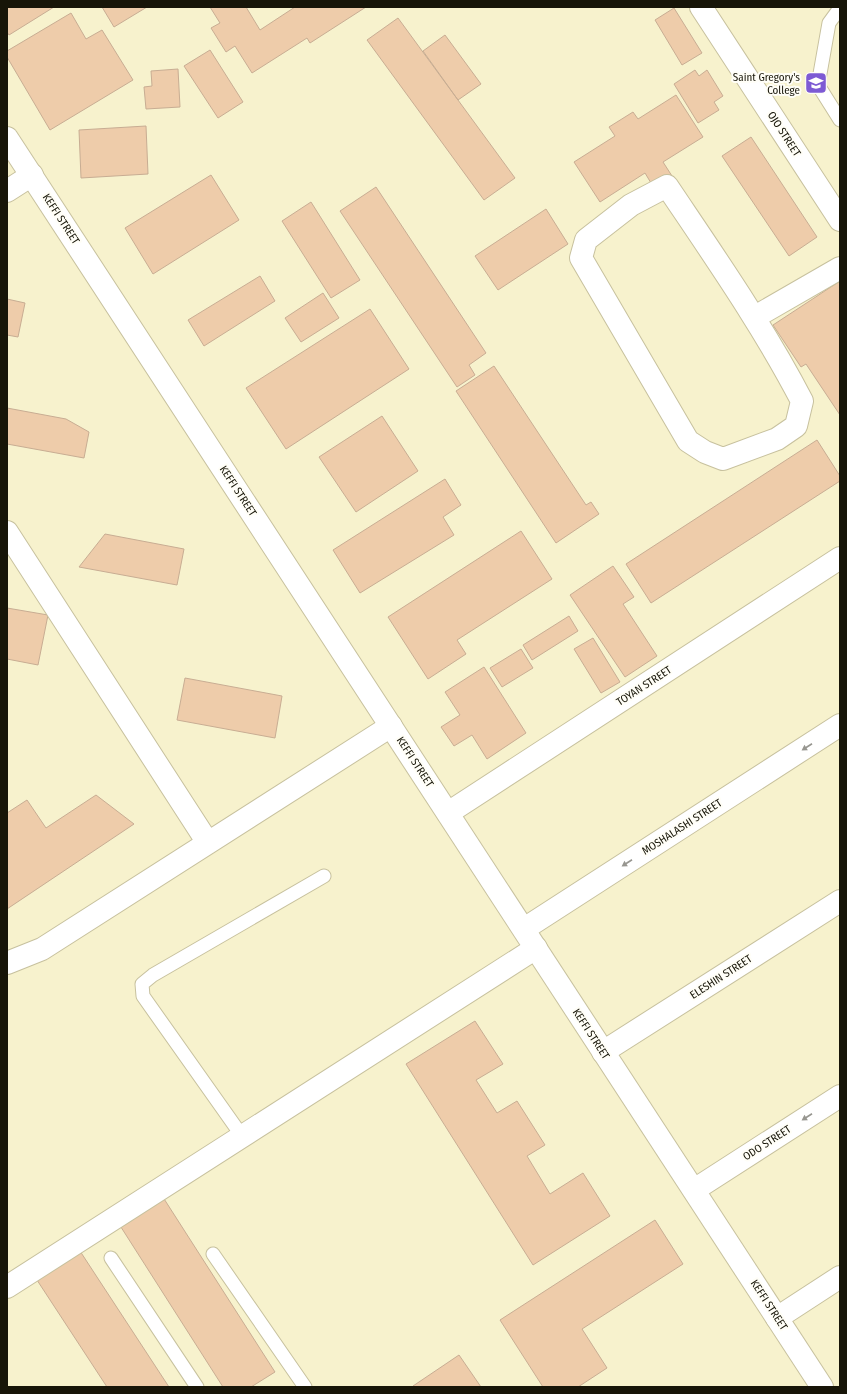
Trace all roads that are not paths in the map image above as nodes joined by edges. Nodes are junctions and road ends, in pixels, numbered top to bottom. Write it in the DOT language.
graph roads {
  1 [pos="701,7"];
  2 [pos="840,8"];
  3 [pos="840,120"];
  4 [pos="7,138"];
  5 [pos="32,175"];
  6 [pos="7,191"];
  7 [pos="840,220"];
  8 [pos="840,268"];
  9 [pos="755,317"];
  10 [pos="7,532"];
  11 [pos="840,558"];
  12 [pos="840,725"];
  13 [pos="391,726"];
  14 [pos="448,813"];
  15 [pos="208,843"];
  16 [pos="324,876"];
  17 [pos="840,901"];
  18 [pos="524,929"];
  19 [pos="536,948"];
  20 [pos="7,963"];
  21 [pos="603,1052"];
  22 [pos="840,1096"];
  23 [pos="242,1136"];
  24 [pos="694,1190"];
  25 [pos="213,1254"];
  26 [pos="110,1258"];
  27 [pos="840,1277"];
  28 [pos="7,1287"];
  29 [pos="777,1318"];
  30 [pos="197,1387"];
  31 [pos="305,1387"];
  32 [pos="822,1387"];
  1 -- 7 [label="street, OJO STREET"];
  2 -- 3 [label="lane"];
  4 -- 5 [label="street, KEFFI STREET"];
  5 -- 6 [label="street"];
  5 -- 13 [label="street, KEFFI STREET"];
  8 -- 9 [label="street"];
  9 -- 9 [label="street"];
  10 -- 15 [label="street"];
  11 -- 14 [label="street, TOYAN STREET"];
  12 -- 18 [label="street, MOSHALASHI STREET, one-way"];
  13 -- 14 [label="street, KEFFI STREET"];
  13 -- 15 [label="street"];
  14 -- 18 [label="street, KEFFI STREET"];
  15 -- 20 [label="street"];
  16 -- 23 [label="lane"];
  17 -- 21 [label="street, ELESHIN STREET"];
  18 -- 19 [label="street, KEFFI STREET"];
  19 -- 21 [label="street, KEFFI STREET"];
  19 -- 23 [label="street"];
  21 -- 24 [label="street, KEFFI STREET"];
  22 -- 24 [label="street, ODO STREET, one-way"];
  23 -- 28 [label="street"];
  24 -- 29 [label="street, KEFFI STREET"];
  25 -- 31 [label="lane"];
  26 -- 30 [label="lane"];
  27 -- 29 [label="street"];
  29 -- 32 [label="street, KEFFI STREET"];
}
